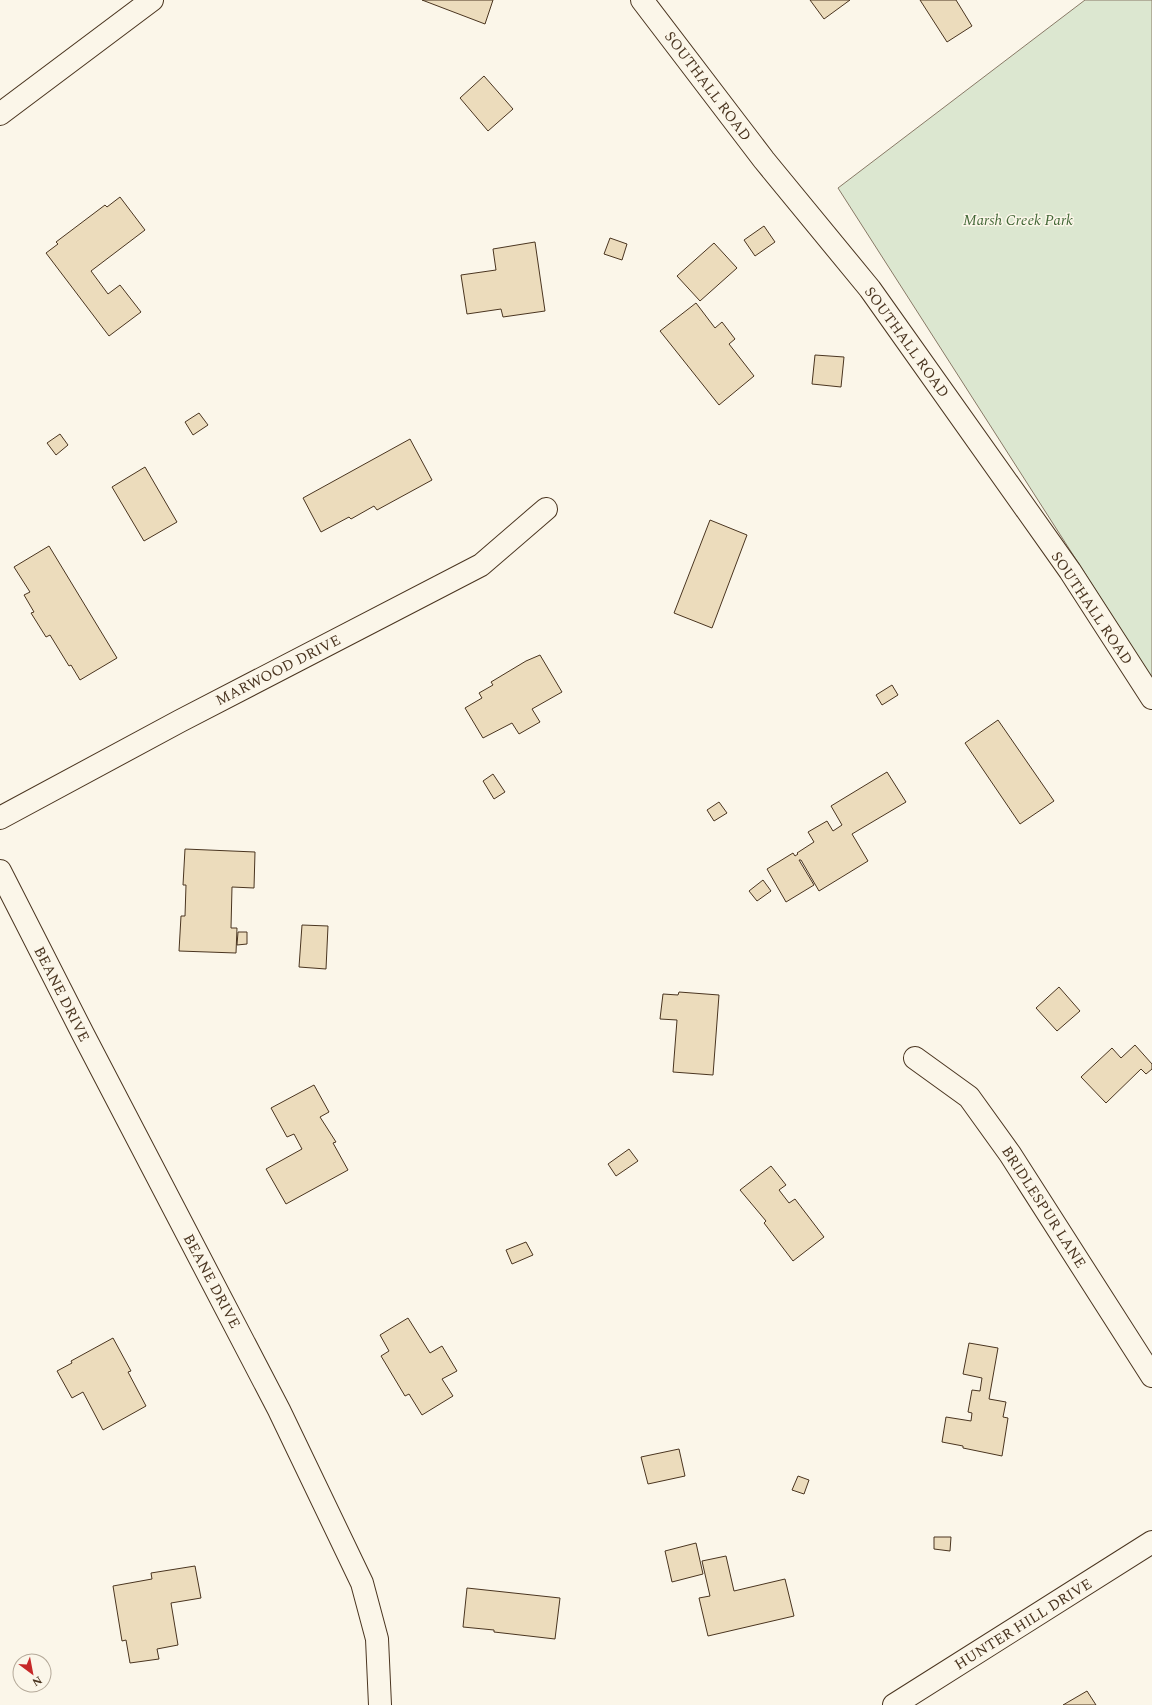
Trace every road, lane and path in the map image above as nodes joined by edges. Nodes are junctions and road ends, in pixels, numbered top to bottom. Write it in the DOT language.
graph roads {
  1 [pos="152,0"];
  2 [pos="642,0"];
  3 [pos="0,114"];
  4 [pos="546,509"];
  5 [pos="1152,698"];
  6 [pos="0,818"];
  7 [pos="0,871"];
  8 [pos="915,1058"];
  9 [pos="1152,1376"];
  10 [pos="1149,1551"];
  11 [pos="380,1705"];
  12 [pos="894,1705"];
  1 -- 3 [label="street"];
  2 -- 5 [label="street, SOUTHALL ROAD"];
  4 -- 6 [label="street, MARWOOD DRIVE"];
  7 -- 11 [label="street, BEANE DRIVE"];
  8 -- 9 [label="street, BRIDLESPUR LANE"];
  10 -- 12 [label="street, HUNTER HILL DRIVE"];
}
